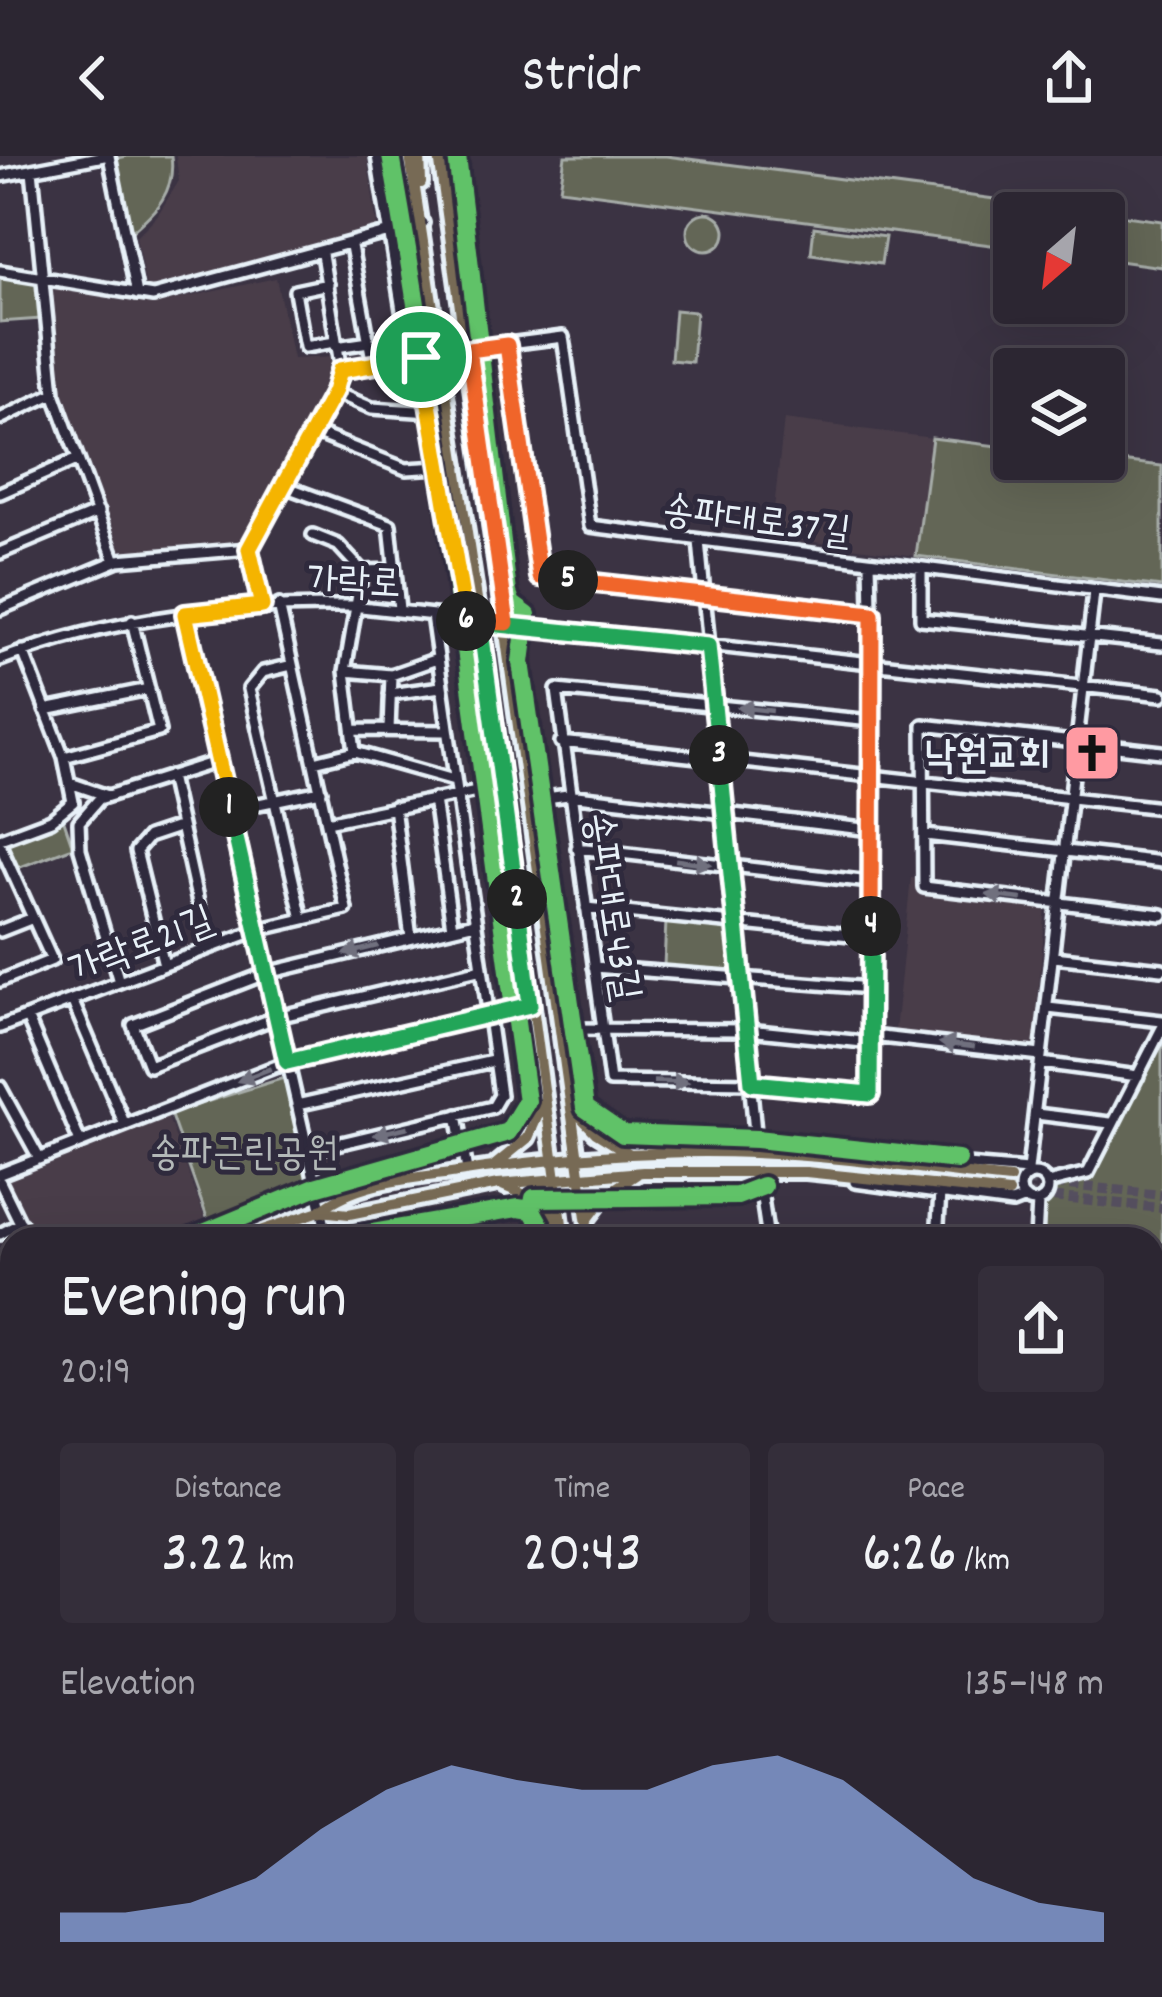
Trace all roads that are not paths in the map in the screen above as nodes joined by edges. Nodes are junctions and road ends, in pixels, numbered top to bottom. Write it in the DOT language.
graph roads {
  1 [pos="107,156"];
  2 [pos="377,156"];
  3 [pos="410,156"];
  4 [pos="420,156"];
  5 [pos="443,156"];
  6 [pos="32,170"];
  7 [pos="0,176"];
  8 [pos="423,223"];
  9 [pos="389,236"];
  10 [pos="351,246"];
  11 [pos="322,254"];
  12 [pos="0,272"];
  13 [pos="38,277"];
  14 [pos="328,284"];
  15 [pos="137,293"];
  16 [pos="369,342"];
  17 [pos="336,345"];
  18 [pos="507,345"];
  19 [pos="469,350"];
  20 [pos="437,353"];
  21 [pos="410,359"];
  22 [pos="373,365"];
  23 [pos="340,370"];
  24 [pos="334,392"];
  25 [pos="54,393"];
  26 [pos="446,413"];
  27 [pos="0,419"];
  28 [pos="313,432"];
  29 [pos="78,459"];
  30 [pos="458,466"];
  31 [pos="284,485"];
  32 [pos="0,493"];
  33 [pos="98,512"];
  34 [pos="313,536"];
  35 [pos="699,541"];
  36 [pos="249,549"];
  37 [pos="0,553"];
  38 [pos="115,561"];
  39 [pos="870,562"];
  40 [pos="921,570"];
  41 [pos="362,571"];
  42 [pos="395,571"];
  43 [pos="1094,592"];
  44 [pos="704,595"];
  45 [pos="1162,598"];
  46 [pos="279,605"];
  47 [pos="262,606"];
  48 [pos="352,606"];
  49 [pos="0,609"];
  50 [pos="399,609"];
  51 [pos="185,614"];
  52 [pos="872,614"];
  53 [pos="433,615"];
  54 [pos="132,621"];
  55 [pos="480,623"];
  56 [pos="507,623"];
  57 [pos="1088,638"];
  58 [pos="1162,644"];
  59 [pos="708,646"];
  60 [pos="23,651"];
  61 [pos="437,659"];
  62 [pos="0,660"];
  63 [pos="872,661"];
  64 [pos="292,665"];
  65 [pos="345,671"];
  66 [pos="391,675"];
  67 [pos="441,687"];
  68 [pos="149,688"];
  69 [pos="1082,689"];
  70 [pos="390,694"];
  71 [pos="1162,695"];
  72 [pos="712,704"];
  73 [pos="45,710"];
  74 [pos="872,721"];
  75 [pos="352,730"];
  76 [pos="389,730"];
  77 [pos="447,731"];
  78 [pos="561,742"];
  79 [pos="1077,745"];
  80 [pos="356,752"];
  81 [pos="1162,752"];
  82 [pos="64,757"];
  83 [pos="720,760"];
  84 [pos="219,761"];
  85 [pos="314,762"];
  86 [pos="871,775"];
  87 [pos="170,776"];
  88 [pos="922,778"];
  89 [pos="454,780"];
  90 [pos="70,783"];
  91 [pos="501,785"];
  92 [pos="321,791"];
  93 [pos="458,794"];
  94 [pos="568,795"];
  95 [pos="108,796"];
  96 [pos="434,799"];
  97 [pos="1072,799"];
  98 [pos="275,800"];
  99 [pos="531,800"];
  100 [pos="394,807"];
  101 [pos="1162,808"];
  102 [pos="230,810"];
  103 [pos="727,812"];
  104 [pos="327,822"];
  105 [pos="181,826"];
  106 [pos="872,830"];
  107 [pos="925,835"];
  108 [pos="0,842"];
  109 [pos="577,848"];
  110 [pos="1066,851"];
  111 [pos="1162,862"];
  112 [pos="730,866"];
  113 [pos="870,882"];
  114 [pos="1058,904"];
  115 [pos="586,908"];
  116 [pos="1162,915"];
  117 [pos="33,918"];
  118 [pos="302,919"];
  119 [pos="736,920"];
  120 [pos="475,923"];
  121 [pos="452,928"];
  122 [pos="257,930"];
  123 [pos="0,931"];
  124 [pos="870,937"];
  125 [pos="411,938"];
  126 [pos="208,948"];
  127 [pos="1054,957"];
  128 [pos="164,965"];
  129 [pos="594,967"];
  130 [pos="482,969"];
  131 [pos="1162,969"];
  132 [pos="267,973"];
  133 [pos="742,975"];
  134 [pos="0,981"];
  135 [pos="119,982"];
  136 [pos="871,988"];
  137 [pos="72,1000"];
  138 [pos="530,1005"];
  139 [pos="1048,1008"];
  140 [pos="488,1013"];
  141 [pos="27,1017"];
  142 [pos="277,1017"];
  143 [pos="1162,1024"];
  144 [pos="603,1026"];
  145 [pos="0,1027"];
  146 [pos="564,1030"];
  147 [pos="748,1030"];
  148 [pos="873,1039"];
  149 [pos="1041,1059"];
  150 [pos="493,1061"];
  151 [pos="287,1062"];
  152 [pos="1138,1076"];
  153 [pos="752,1083"];
  154 [pos="0,1087"];
  155 [pos="545,1098"];
  156 [pos="297,1105"];
  157 [pos="575,1111"];
  158 [pos="1036,1114"];
  159 [pos="457,1115"];
  160 [pos="1110,1123"];
  161 [pos="125,1125"];
  162 [pos="80,1142"];
  163 [pos="308,1151"];
  164 [pos="757,1153"];
  165 [pos="632,1156"];
  166 [pos="39,1158"];
  167 [pos="580,1159"];
  168 [pos="554,1161"];
  169 [pos="834,1161"];
  170 [pos="494,1166"];
  171 [pos="467,1170"];
  172 [pos="758,1171"];
  173 [pos="643,1172"];
  174 [pos="1028,1173"];
  175 [pos="833,1175"];
  176 [pos="0,1178"];
  177 [pos="582,1178"];
  178 [pos="556,1181"];
  179 [pos="1047,1183"];
  180 [pos="498,1184"];
  181 [pos="940,1193"];
  182 [pos="1025,1198"];
  183 [pos="1038,1202"];
  184 [pos="320,1211"];
  185 [pos="587,1220"];
  186 [pos="21,1223"];
  187 [pos="13,1227"];
  188 [pos="23,1227"];
  189 [pos="272,1227"];
  190 [pos="325,1227"];
  191 [pos="560,1227"];
  192 [pos="563,1227"];
  193 [pos="588,1227"];
  194 [pos="766,1227"];
  195 [pos="938,1227"];
  196 [pos="1037,1227"];
  1 -- 6 [label="street"];
  1 -- 15 [label="street"];
  2 -- 9 [label="street"];
  3 -- 8 [label="main road"];
  4 -- 8 [label="main road"];
  5 -- 19 [label="main road"];
  6 -- 7 [label="street"];
  6 -- 13 [label="street"];
  8 -- 9 [label="street"];
  8 -- 20 [label="main road"];
  9 -- 10 [label="street"];
  9 -- 21 [label="street"];
  10 -- 11 [label="street"];
  10 -- 16 [label="street"];
  11 -- 14 [label="street"];
  11 -- 15 [label="street"];
  12 -- 13 [label="street"];
  13 -- 15 [label="street"];
  13 -- 25 [label="street"];
  14 -- 17 [label="street"];
  14 -- 17 [label="street"];
  16 -- 17 [label="street"];
  16 -- 22 [label="street"];
  17 -- 23 [label="street"];
  18 -- 19 [label="street, 송파대로37길"];
  18 -- 35 [label="street, 송파대로37길"];
  18 -- 44 [label="street"];
  19 -- 56 [label="main road"];
  20 -- 21 [label="street"];
  20 -- 26 [label="main road"];
  21 -- 22 [label="street"];
  22 -- 23 [label="street"];
  23 -- 24 [label="street"];
  24 -- 26 [label="street"];
  24 -- 28 [label="street"];
  25 -- 27 [label="street"];
  25 -- 29 [label="street"];
  26 -- 30 [label="main road"];
  28 -- 30 [label="street"];
  28 -- 31 [label="street"];
  29 -- 32 [label="street"];
  29 -- 33 [label="street"];
  30 -- 55 [label="main road"];
  31 -- 36 [label="street"];
  31 -- 42 [label="street"];
  33 -- 37 [label="street"];
  33 -- 38 [label="street"];
  34 -- 41 [label="street"];
  35 -- 39 [label="street, 송파대로37길"];
  35 -- 44 [label="street"];
  36 -- 38 [label="street"];
  36 -- 47 [label="street, 가락로"];
  38 -- 49 [label="street"];
  39 -- 40 [label="street, 송파대로37길"];
  39 -- 52 [label="street"];
  40 -- 43 [label="street, 송파대로37길"];
  40 -- 57 [label="street"];
  41 -- 42 [label="street"];
  41 -- 48 [label="street"];
  42 -- 50 [label="street"];
  43 -- 45 [label="street, 송파대로37길"];
  43 -- 57 [label="street"];
  44 -- 52 [label="street"];
  44 -- 59 [label="street"];
  46 -- 47 [label="street, 가락로"];
  46 -- 48 [label="street, 가락로"];
  46 -- 64 [label="street, 가락로21길"];
  47 -- 51 [label="street, 가락로"];
  48 -- 50 [label="street, 가락로"];
  48 -- 65 [label="street"];
  50 -- 53 [label="street, 가락로"];
  51 -- 54 [label="street, 가락로"];
  51 -- 84 [label="street"];
  52 -- 63 [label="street"];
  53 -- 55 [label="street, 가락로"];
  53 -- 61 [label="street"];
  54 -- 60 [label="street, 가락로"];
  54 -- 68 [label="street"];
  55 -- 56 [label="street, 가락로"];
  55 -- 91 [label="main road"];
  56 -- 59 [label="street, 가락로"];
  56 -- 99 [label="main road"];
  57 -- 58 [label="street"];
  57 -- 69 [label="street"];
  59 -- 63 [label="street, 가락로"];
  59 -- 72 [label="street"];
  60 -- 62 [label="street, 가락로"];
  60 -- 73 [label="street"];
  61 -- 66 [label="street"];
  61 -- 67 [label="street"];
  63 -- 69 [label="street, 가락로"];
  63 -- 74 [label="street"];
  64 -- 85 [label="street, 가락로21길"];
  64 -- 98 [label="street"];
  65 -- 66 [label="street"];
  65 -- 75 [label="street"];
  66 -- 70 [label="street"];
  67 -- 70 [label="street"];
  67 -- 77 [label="street"];
  68 -- 73 [label="street"];
  68 -- 82 [label="street"];
  69 -- 71 [label="street, 가락로"];
  69 -- 79 [label="street"];
  70 -- 76 [label="street"];
  74 -- 72 [label="street, one-way"];
  72 -- 78 [label="street, 송파대로43길"];
  72 -- 83 [label="street"];
  73 -- 82 [label="street"];
  74 -- 86 [label="street"];
  75 -- 76 [label="street"];
  75 -- 80 [label="street"];
  76 -- 77 [label="street"];
  77 -- 89 [label="street"];
  78 -- 83 [label="street"];
  78 -- 94 [label="street, 송파대로43길"];
  79 -- 81 [label="street"];
  79 -- 88 [label="street"];
  79 -- 97 [label="street"];
  80 -- 85 [label="street"];
  80 -- 89 [label="street"];
  82 -- 90 [label="street"];
  83 -- 86 [label="street"];
  83 -- 103 [label="street"];
  84 -- 87 [label="street"];
  84 -- 102 [label="street"];
  85 -- 92 [label="street, 가락로21길"];
  86 -- 88 [label="street"];
  86 -- 106 [label="street"];
  87 -- 95 [label="street"];
  87 -- 105 [label="street"];
  88 -- 97 [label="street"];
  88 -- 107 [label="street"];
  89 -- 93 [label="street"];
  90 -- 95 [label="street"];
  90 -- 108 [label="street"];
  91 -- 93 [label="street"];
  91 -- 138 [label="main road"];
  92 -- 98 [label="street"];
  92 -- 104 [label="street, 가락로21길"];
  93 -- 96 [label="street"];
  93 -- 120 [label="street"];
  94 -- 99 [label="street"];
  94 -- 103 [label="street"];
  94 -- 109 [label="street, 송파대로43길"];
  95 -- 135 [label="street"];
  96 -- 100 [label="street"];
  96 -- 121 [label="street"];
  97 -- 101 [label="street"];
  97 -- 110 [label="street"];
  98 -- 102 [label="street"];
  98 -- 118 [label="street"];
  99 -- 146 [label="main road"];
  100 -- 104 [label="street"];
  100 -- 125 [label="street"];
  102 -- 122 [label="street"];
  103 -- 106 [label="street"];
  103 -- 112 [label="street"];
  104 -- 118 [label="street, 가락로21길"];
  105 -- 126 [label="street"];
  105 -- 128 [label="street"];
  106 -- 113 [label="street"];
  107 -- 110 [label="street"];
  114 -- 107 [label="street, one-way"];
  108 -- 117 [label="street"];
  109 -- 112 [label="street, one-way"];
  109 -- 115 [label="street, 송파대로43길"];
  110 -- 111 [label="street"];
  110 -- 114 [label="street"];
  112 -- 113 [label="street"];
  112 -- 119 [label="street"];
  113 -- 124 [label="street"];
  114 -- 116 [label="street"];
  114 -- 127 [label="street"];
  115 -- 119 [label="street"];
  115 -- 129 [label="street, 송파대로43길"];
  117 -- 123 [label="street"];
  117 -- 134 [label="street"];
  118 -- 122 [label="street, 가락로21길"];
  119 -- 124 [label="street"];
  119 -- 133 [label="street"];
  120 -- 121 [label="street"];
  120 -- 130 [label="street"];
  121 -- 125 [label="street"];
  122 -- 126 [label="street, 가락로21길"];
  122 -- 132 [label="street"];
  124 -- 136 [label="street"];
  125 -- 132 [label="street, one-way"];
  126 -- 128 [label="street, 가락로21길"];
  127 -- 131 [label="street"];
  127 -- 139 [label="street"];
  128 -- 135 [label="street, 가락로21길"];
  129 -- 133 [label="street"];
  129 -- 144 [label="street, 송파대로43길"];
  130 -- 140 [label="street"];
  130 -- 142 [label="street"];
  132 -- 142 [label="street"];
  132 -- 142 [label="street"];
  133 -- 136 [label="street"];
  133 -- 147 [label="street"];
  135 -- 137 [label="street, 가락로21길"];
  136 -- 148 [label="street"];
  137 -- 141 [label="street, 가락로21길"];
  137 -- 161 [label="street"];
  138 -- 140 [label="street"];
  138 -- 155 [label="main road"];
  139 -- 143 [label="street"];
  139 -- 149 [label="street"];
  140 -- 150 [label="street"];
  140 -- 151 [label="street"];
  141 -- 145 [label="street, 가락로21길"];
  141 -- 162 [label="street"];
  142 -- 151 [label="street"];
  143 -- 152 [label="street"];
  144 -- 146 [label="street, 송파대로43길"];
  144 -- 147 [label="street, 송파대로43길"];
  144 -- 153 [label="street, one-way"];
  146 -- 157 [label="main road"];
  147 -- 148 [label="street, 송파대로43길"];
  147 -- 153 [label="street"];
  149 -- 148 [label="street, 송파대로43길, one-way"];
  148 -- 153 [label="street"];
  149 -- 152 [label="street, 송파대로43길"];
  149 -- 158 [label="street"];
  150 -- 156 [label="street"];
  150 -- 159 [label="street"];
  151 -- 156 [label="street"];
  151 -- 161 [label="street, one-way"];
  152 -- 160 [label="street"];
  153 -- 164 [label="street"];
  154 -- 166 [label="street"];
  155 -- 168 [label="main road"];
  155 -- 170 [label="main road"];
  156 -- 163 [label="street"];
  157 -- 165 [label="main road"];
  157 -- 167 [label="main road"];
  158 -- 160 [label="street"];
  158 -- 174 [label="street"];
  159 -- 163 [label="street, one-way"];
  159 -- 171 [label="street"];
  160 -- 179 [label="street"];
  161 -- 162 [label="street"];
  162 -- 166 [label="street"];
  163 -- 184 [label="street"];
  164 -- 165 [label="main road"];
  164 -- 169 [label="main road"];
  165 -- 167 [label="main road"];
  166 -- 176 [label="street"];
  167 -- 168 [label="main road"];
  167 -- 177 [label="main road"];
  168 -- 170 [label="main road"];
  168 -- 178 [label="main road"];
  169 -- 174 [label="street"];
  169 -- 175 [label="main road"];
  170 -- 171 [label="main road"];
  171 -- 184 [label="main road"];
  172 -- 173 [label="main road"];
  172 -- 175 [label="main road"];
  172 -- 194 [label="street"];
  173 -- 177 [label="main road"];
  173 -- 185 [label="main road"];
  174 -- 179 [label="street"];
  174 -- 182 [label="street"];
  175 -- 181 [label="street"];
  176 -- 186 [label="street"];
  177 -- 178 [label="main road"];
  177 -- 185 [label="main road"];
  178 -- 180 [label="main road"];
  178 -- 192 [label="main road"];
  179 -- 183 [label="street"];
  180 -- 184 [label="main road"];
  180 -- 191 [label="main road"];
  181 -- 182 [label="street"];
  181 -- 195 [label="street"];
  182 -- 183 [label="street"];
  183 -- 196 [label="street"];
  184 -- 189 [label="main road"];
  184 -- 190 [label="street"];
  185 -- 193 [label="main road"];
  186 -- 187 [label="street"];
  186 -- 188 [label="street"];
}
